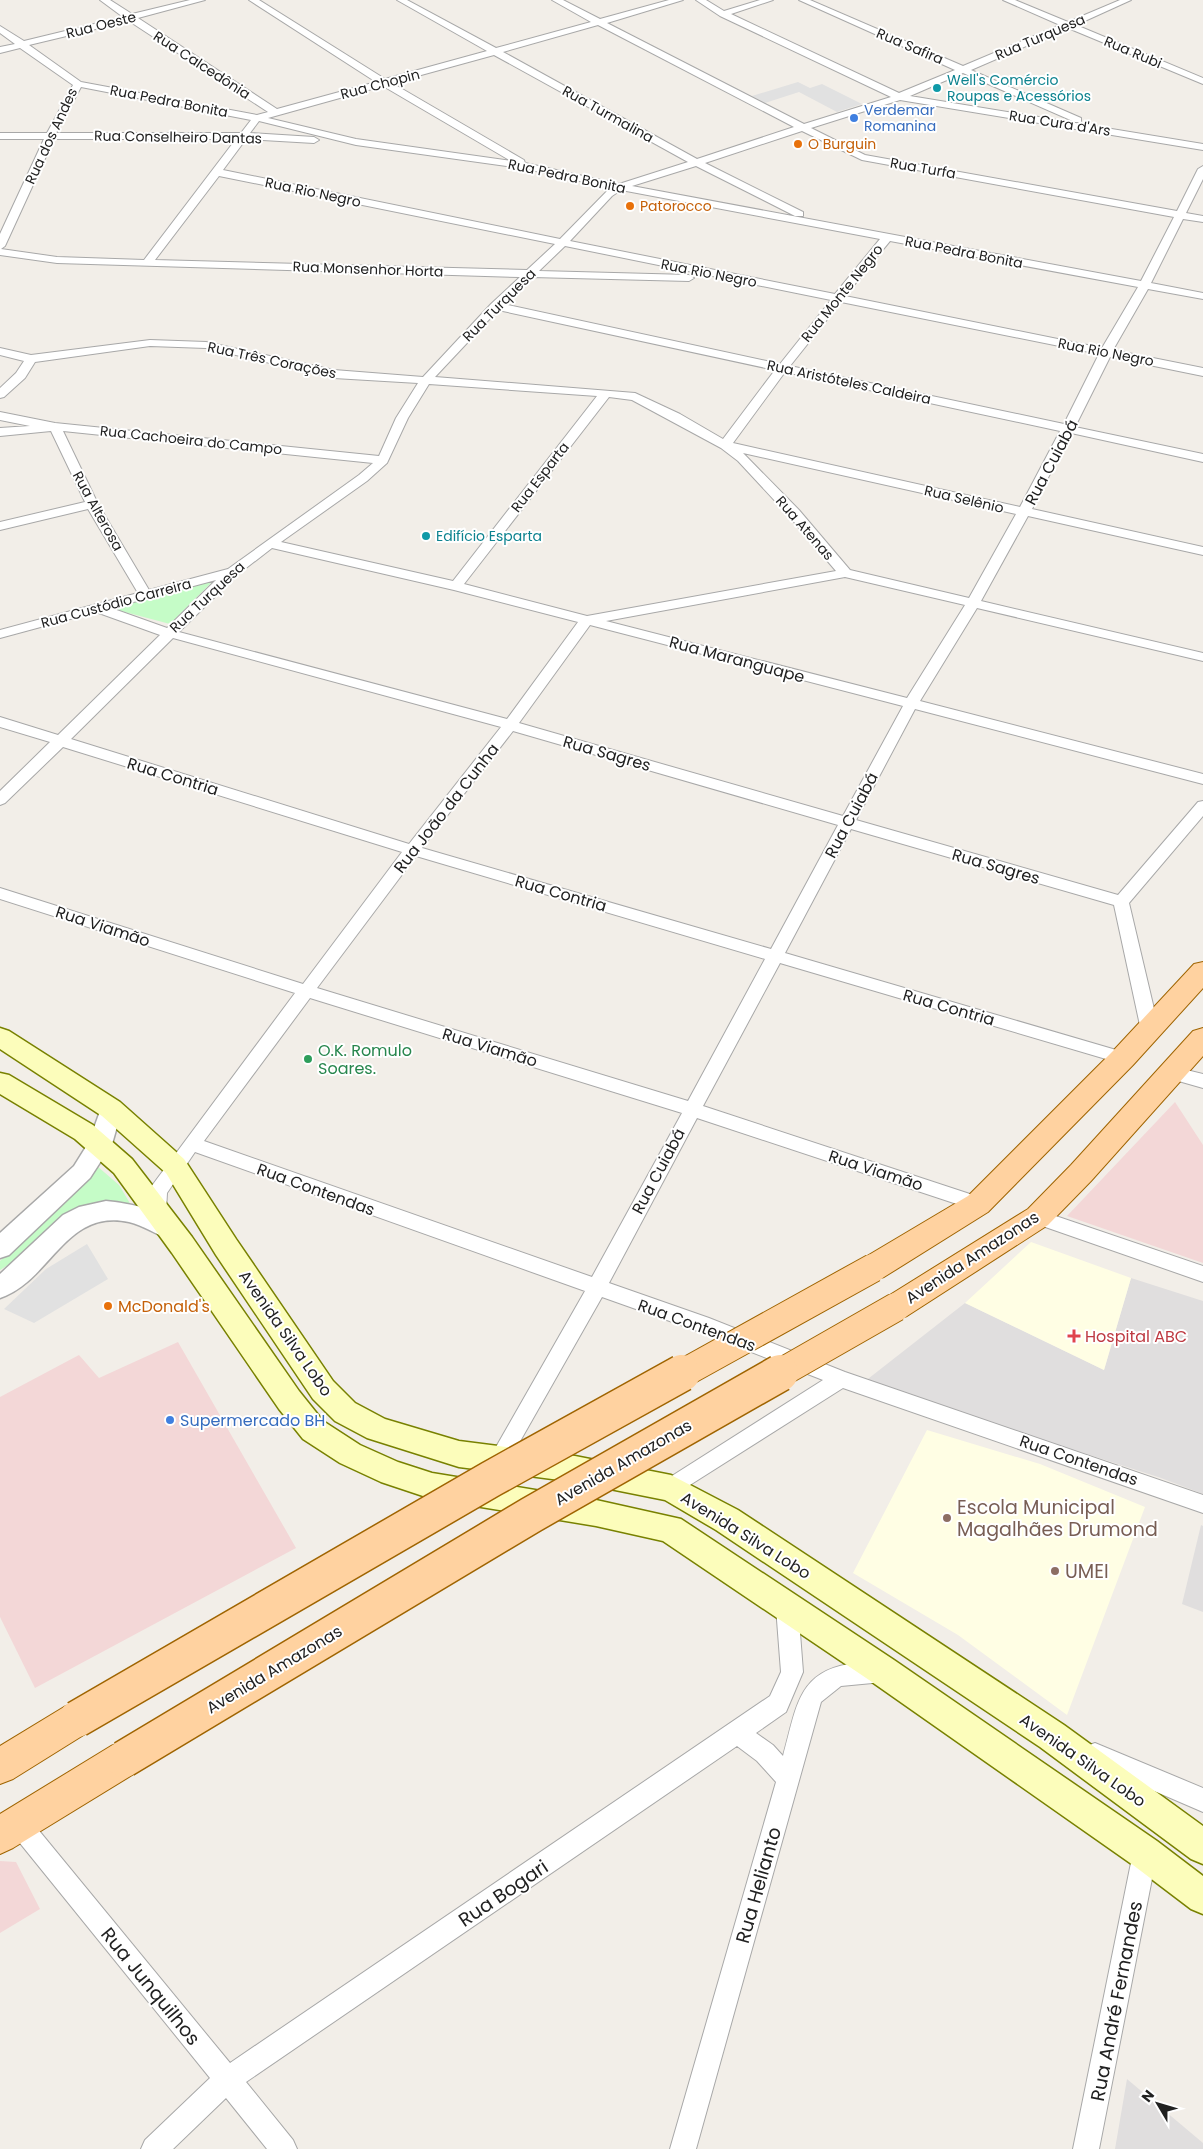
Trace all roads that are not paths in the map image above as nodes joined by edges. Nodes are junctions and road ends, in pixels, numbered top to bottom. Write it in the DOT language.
graph roads {
  1 [pos="104,0"];
  2 [pos="201,0"];
  3 [pos="253,0"];
  4 [pos="401,0"];
  5 [pos="556,0"];
  6 [pos="679,0"];
  7 [pos="700,0"];
  8 [pos="769,0"];
  9 [pos="803,0"];
  10 [pos="1007,0"];
  11 [pos="1127,0"];
  12 [pos="723,14"];
  13 [pos="130,17"];
  14 [pos="601,23"];
  15 [pos="1069,25"];
  16 [pos="0,29"];
  17 [pos="22,44"];
  18 [pos="0,50"];
  19 [pos="496,52"];
  20 [pos="964,69"];
  21 [pos="1203,81"];
  22 [pos="385,83"];
  23 [pos="78,84"];
  24 [pos="899,97"];
  25 [pos="276,113"];
  26 [pos="257,118"];
  27 [pos="803,128"];
  28 [pos="1099,129"];
  29 [pos="0,136"];
  30 [pos="50,136"];
  31 [pos="243,136"];
  32 [pos="356,142"];
  33 [pos="1203,147"];
  34 [pos="696,162"];
  35 [pos="527,166"];
  36 [pos="1203,169"];
  37 [pos="216,172"];
  38 [pos="619,187"];
  39 [pos="1180,214"];
  40 [pos="1203,219"];
  41 [pos="818,224"];
  42 [pos="887,237"];
  43 [pos="562,243"];
  44 [pos="0,246"];
  45 [pos="0,252"];
  46 [pos="146,263"];
  47 [pos="531,274"];
  48 [pos="737,279"];
  49 [pos="1146,286"];
  50 [pos="1203,296"];
  51 [pos="836,298"];
  52 [pos="495,306"];
  53 [pos="0,351"];
  54 [pos="1106,352"];
  55 [pos="31,359"];
  56 [pos="783,367"];
  57 [pos="1203,372"];
  58 [pos="426,380"];
  59 [pos="606,393"];
  60 [pos="0,394"];
  61 [pos="0,416"];
  62 [pos="55,426"];
  63 [pos="1069,430"];
  64 [pos="0,432"];
  65 [pos="725,445"];
  66 [pos="1203,458"];
  67 [pos="383,460"];
  68 [pos="92,504"];
  69 [pos="1024,513"];
  70 [pos="0,526"];
  71 [pos="270,542"];
  72 [pos="1203,551"];
  73 [pos="232,572"];
  74 [pos="845,573"];
  75 [pos="456,586"];
  76 [pos="145,594"];
  77 [pos="974,602"];
  78 [pos="94,608"];
  79 [pos="586,620"];
  80 [pos="169,633"];
  81 [pos="0,634"];
  82 [pos="1203,657"];
  83 [pos="911,704"];
  84 [pos="0,722"];
  85 [pos="510,725"];
  86 [pos="60,741"];
  87 [pos="1203,779"];
  88 [pos="0,800"];
  89 [pos="1203,806"];
  90 [pos="847,823"];
  91 [pos="412,850"];
  92 [pos="0,893"];
  93 [pos="1120,902"];
  94 [pos="775,956"];
  95 [pos="1203,971"];
  96 [pos="307,991"];
  97 [pos="1150,1030"];
  98 [pos="0,1037"];
  99 [pos="1203,1038"];
  100 [pos="1123,1058"];
  101 [pos="1174,1073"];
  102 [pos="1203,1081"];
  103 [pos="0,1082"];
  104 [pos="691,1108"];
  105 [pos="111,1109"];
  106 [pos="100,1144"];
  107 [pos="192,1144"];
  108 [pos="175,1166"];
  109 [pos="978,1204"];
  110 [pos="1038,1216"];
  111 [pos="164,1220"];
  112 [pos="0,1248"];
  113 [pos="26,1267"];
  114 [pos="1203,1274"];
  115 [pos="0,1281"];
  116 [pos="0,1288"];
  117 [pos="596,1288"];
  118 [pos="842,1379"];
  119 [pos="499,1460"];
  120 [pos="671,1488"];
  121 [pos="1203,1504"];
  122 [pos="787,1607"];
  123 [pos="883,1671"];
  124 [pos="736,1732"];
  125 [pos="1052,1736"];
  126 [pos="0,1766"];
  127 [pos="788,1779"];
  128 [pos="1203,1800"];
  129 [pos="9,1829"];
  130 [pos="1192,1838"];
  131 [pos="1145,1853"];
  132 [pos="1203,1897"];
  133 [pos="227,2080"];
  134 [pos="154,2149"];
  135 [pos="284,2149"];
  136 [pos="683,2149"];
  137 [pos="1086,2149"];
  1 -- 13 [label="street, Rua Calcedônia"];
  2 -- 13 [label="street, Rua Oeste"];
  3 -- 22 [label="street"];
  4 -- 19 [label="street, Rua Turmalina"];
  5 -- 14 [label="street, Rua Turfa"];
  6 -- 14 [label="street, Rua Chopin"];
  7 -- 12 [label="street, Rua Cura d'Ars"];
  8 -- 12 [label="street"];
  9 -- 20 [label="street, Rua Safira"];
  10 -- 15 [label="street, Rua Rubi"];
  11 -- 15 [label="street, Rua Turquesa"];
  12 -- 24 [label="street, Rua Cura d'Ars"];
  13 -- 17 [label="street, Rua Oeste"];
  13 -- 25 [label="street, Rua Calcedônia"];
  14 -- 19 [label="street, Rua Chopin"];
  14 -- 27 [label="street, Rua Turfa"];
  15 -- 20 [label="street, Rua Turquesa"];
  15 -- 21 [label="street, Rua Rubi"];
  16 -- 17 [label="street, Rua dos Andes"];
  17 -- 18 [label="street, Rua Oeste"];
  17 -- 23 [label="street, Rua dos Andes"];
  19 -- 22 [label="street, Rua Chopin"];
  19 -- 34 [label="street, Rua Turmalina"];
  20 -- 24 [label="street, Rua Turquesa"];
  20 -- 28 [label="street, Rua Safira"];
  22 -- 25 [label="street, Rua Chopin"];
  22 -- 35 [label="street"];
  23 -- 26 [label="street, Rua Pedra Bonita"];
  23 -- 30 [label="street, Rua dos Andes"];
  24 -- 27 [label="street, Rua Turquesa"];
  24 -- 28 [label="street, Rua Cura d'Ars"];
  25 -- 26 [label="street, Rua Chopin"];
  26 -- 31 [label="street"];
  26 -- 32 [label="street, Rua Pedra Bonita"];
  27 -- 34 [label="street, Rua Turquesa"];
  27 -- 39 [label="street, Rua Turfa"];
  28 -- 33 [label="street, Rua Cura d'Ars"];
  29 -- 30 [label="street, Rua Conselheiro Dantas"];
  30 -- 31 [label="street, Rua Conselheiro Dantas"];
  30 -- 44 [label="street, Rua dos Andes"];
  31 -- 32 [label="street, Rua Conselheiro Dantas"];
  31 -- 37 [label="street"];
  32 -- 35 [label="street, Rua Pedra Bonita"];
  34 -- 38 [label="street, Rua Turquesa"];
  34 -- 41 [label="street, Rua Turmalina"];
  35 -- 38 [label="street, Rua Pedra Bonita"];
  36 -- 39 [label="street, Rua Cuiabá"];
  37 -- 43 [label="street, Rua Rio Negro"];
  37 -- 46 [label="street"];
  38 -- 41 [label="street, Rua Pedra Bonita"];
  38 -- 43 [label="street, Rua Turquesa"];
  39 -- 40 [label="street, Rua Turfa"];
  39 -- 49 [label="street, Rua Cuiabá"];
  41 -- 42 [label="street, Rua Pedra Bonita"];
  42 -- 49 [label="street, Rua Pedra Bonita"];
  42 -- 51 [label="street, Rua Monte Negro"];
  43 -- 47 [label="street, Rua Turquesa"];
  43 -- 48 [label="street, Rua Rio Negro"];
  45 -- 46 [label="street, Rua Monsenhor Horta"];
  46 -- 47 [label="street, Rua Monsenhor Horta"];
  47 -- 48 [label="street, Rua Monsenhor Horta"];
  47 -- 52 [label="street, Rua Turquesa"];
  48 -- 51 [label="street, Rua Rio Negro"];
  49 -- 50 [label="street, Rua Pedra Bonita"];
  49 -- 54 [label="street, Rua Cuiabá"];
  51 -- 54 [label="street, Rua Rio Negro"];
  51 -- 56 [label="street, Rua Monte Negro"];
  52 -- 56 [label="street, Rua Aristóteles Caldeira"];
  52 -- 58 [label="street, Rua Turquesa"];
  53 -- 55 [label="street, Rua Três Corações"];
  54 -- 57 [label="street, Rua Rio Negro"];
  54 -- 63 [label="street, Rua Cuiabá"];
  55 -- 58 [label="street, Rua Três Corações"];
  55 -- 60 [label="street"];
  56 -- 63 [label="street, Rua Aristóteles Caldeira"];
  56 -- 65 [label="street, Rua Monte Negro"];
  58 -- 59 [label="street, Rua Atenas"];
  58 -- 67 [label="street, Rua Turquesa"];
  59 -- 65 [label="street, Rua Atenas"];
  59 -- 75 [label="street, Rua Esparta"];
  61 -- 62 [label="street, Rua Cachoeira do Campo"];
  62 -- 64 [label="street"];
  62 -- 67 [label="street, Rua Cachoeira do Campo"];
  62 -- 68 [label="street, Rua Alterosa"];
  63 -- 66 [label="street, Rua Aristóteles Caldeira"];
  63 -- 69 [label="street, Rua Cuiabá"];
  65 -- 69 [label="street, Rua Selênio"];
  65 -- 74 [label="street, Rua Atenas"];
  67 -- 71 [label="street, Rua Turquesa"];
  68 -- 70 [label="street"];
  68 -- 76 [label="street, Rua Alterosa"];
  69 -- 72 [label="street, Rua Selênio"];
  69 -- 77 [label="street, Rua Cuiabá"];
  71 -- 73 [label="street, Rua Turquesa"];
  71 -- 75 [label="street, Rua Maranguape"];
  73 -- 76 [label="street, Rua Custódio Carreira"];
  73 -- 80 [label="street, Rua Turquesa"];
  74 -- 77 [label="street, Rua Atenas"];
  74 -- 79 [label="street"];
  75 -- 79 [label="street, Rua Maranguape"];
  76 -- 78 [label="street, Rua Custódio Carreira"];
  77 -- 82 [label="street, Rua Atenas"];
  77 -- 83 [label="street, Rua Cuiabá"];
  78 -- 80 [label="street, Rua Sagres"];
  78 -- 81 [label="street, Rua Custódio Carreira"];
  79 -- 83 [label="street, Rua Maranguape"];
  79 -- 85 [label="street, Rua João da Cunha"];
  80 -- 85 [label="street, Rua Sagres"];
  80 -- 86 [label="street, Rua Turquesa"];
  83 -- 87 [label="street, Rua Maranguape"];
  83 -- 90 [label="street, Rua Cuiabá"];
  84 -- 86 [label="street, Rua Contria"];
  85 -- 90 [label="street, Rua Sagres"];
  85 -- 91 [label="street, Rua João da Cunha"];
  86 -- 88 [label="street, Rua Turquesa"];
  86 -- 91 [label="street, Rua Contria"];
  89 -- 93 [label="street"];
  90 -- 93 [label="street, Rua Sagres"];
  90 -- 94 [label="street, Rua Cuiabá"];
  91 -- 94 [label="street, Rua Contria"];
  91 -- 96 [label="street, Rua João da Cunha"];
  92 -- 96 [label="street, Rua Viamão"];
  93 -- 97 [label="street"];
  94 -- 100 [label="street, Rua Contria"];
  94 -- 104 [label="street, Rua Cuiabá"];
  95 -- 97 [label="main road"];
  96 -- 104 [label="street, Rua Viamão"];
  96 -- 107 [label="street, Rua João da Cunha"];
  97 -- 100 [label="main road"];
  98 -- 105 [label="main road, Avenida Silva Lobo"];
  99 -- 101 [label="main road, Avenida Amazonas"];
  100 -- 109 [label="main road"];
  101 -- 102 [label="street"];
  101 -- 110 [label="main road, Avenida Amazonas"];
  103 -- 106 [label="main road"];
  104 -- 109 [label="street, Rua Viamão"];
  104 -- 117 [label="street, Rua Cuiabá"];
  105 -- 106 [label="street"];
  105 -- 108 [label="main road, Avenida Silva Lobo"];
  106 -- 111 [label="main road"];
  106 -- 112 [label="street"];
  107 -- 108 [label="street, Rua João da Cunha"];
  107 -- 117 [label="street, Rua Contendas"];
  108 -- 111 [label="street, Rua João da Cunha"];
  108 -- 119 [label="main road, Avenida Silva Lobo"];
  109 -- 126 [label="main road, bridge"];
  110 -- 114 [label="street"];
  110 -- 129 [label="main road, Avenida Amazonas, bridge"];
  111 -- 113 [label="street"];
  111 -- 122 [label="main road"];
  113 -- 115 [label="street"];
  113 -- 116 [label="street"];
  117 -- 118 [label="street, Rua Contendas"];
  117 -- 119 [label="street, Rua Cuiabá"];
  118 -- 120 [label="street"];
  118 -- 121 [label="street, Rua Contendas"];
  119 -- 120 [label="main road, Avenida Silva Lobo"];
  120 -- 125 [label="main road, Avenida Silva Lobo"];
  122 -- 123 [label="main road"];
  122 -- 124 [label="street, Rua Bogari"];
  123 -- 127 [label="street, Rua Helianto"];
  123 -- 131 [label="main road"];
  124 -- 127 [label="street"];
  124 -- 133 [label="street, Rua Bogari"];
  125 -- 128 [label="street"];
  125 -- 130 [label="main road, Avenida Silva Lobo"];
  127 -- 136 [label="street, Rua Helianto"];
  129 -- 133 [label="street, Rua Junquilhos"];
  130 -- 131 [label="main road"];
  131 -- 132 [label="main road"];
  131 -- 137 [label="street, Rua André Fernandes"];
  133 -- 134 [label="street, Rua Bogari"];
  133 -- 135 [label="street, Rua Junquilhos"];
}
